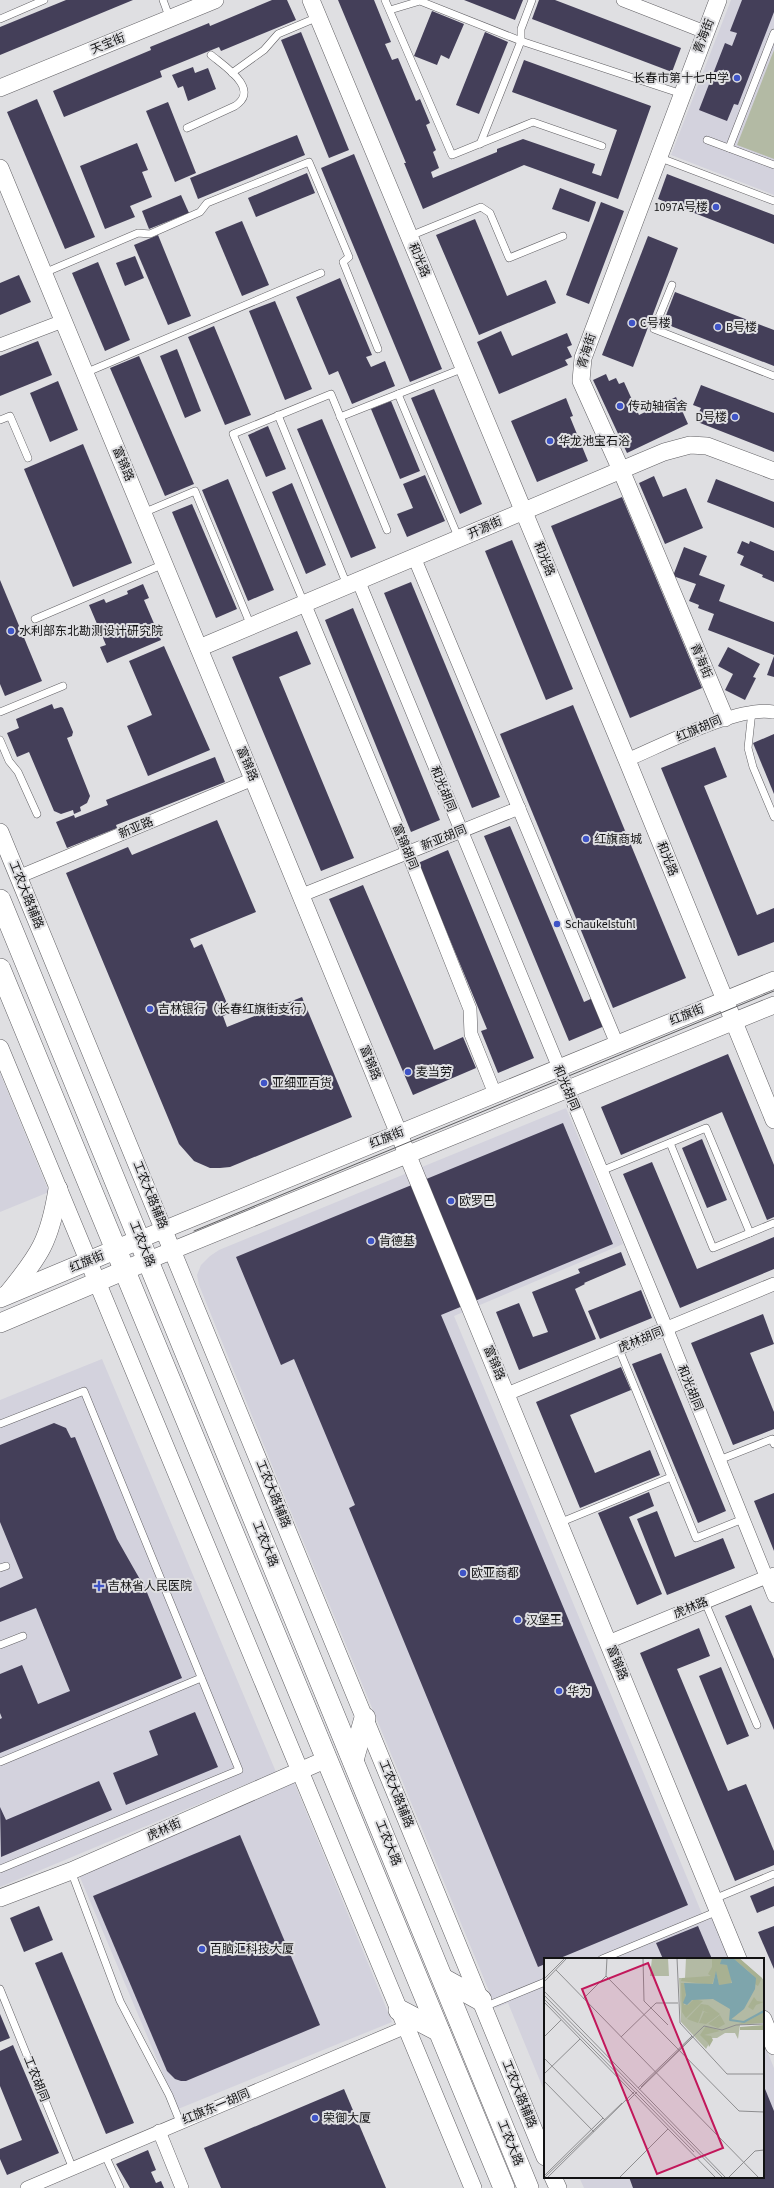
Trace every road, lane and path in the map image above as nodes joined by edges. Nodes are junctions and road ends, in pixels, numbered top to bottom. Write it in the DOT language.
graph roads {
  1 [pos="44,0"];
  2 [pos="163,0"];
  3 [pos="216,0"];
  4 [pos="311,0"];
  5 [pos="385,0"];
  6 [pos="532,0"];
  7 [pos="623,0"];
  8 [pos="718,0"];
  9 [pos="390,10"];
  10 [pos="318,17"];
  11 [pos="0,18"];
  12 [pos="170,19"];
  13 [pos="705,32"];
  14 [pos="774,33"];
  15 [pos="521,41"];
  16 [pos="211,55"];
  17 [pos="232,73"];
  18 [pos="0,88"];
  19 [pos="682,94"];
  20 [pos="187,128"];
  21 [pos="707,140"];
  22 [pos="480,144"];
  23 [pos="602,146"];
  24 [pos="729,148"];
  25 [pos="658,157"];
  26 [pos="774,165"];
  27 [pos="0,168"];
  28 [pos="774,201"];
  29 [pos="409,236"];
  30 [pos="563,236"];
  31 [pos="321,273"];
  32 [pos="43,274"];
  33 [pos="672,285"];
  34 [pos="63,321"];
  35 [pos="0,345"];
  36 [pos="378,349"];
  37 [pos="464,368"];
  38 [pos="85,373"];
  39 [pos="774,376"];
  40 [pos="398,394"];
  41 [pos="278,415"];
  42 [pos="340,418"];
  43 [pos="0,420"];
  44 [pos="28,458"];
  45 [pos="621,470"];
  46 [pos="774,471"];
  47 [pos="524,511"];
  48 [pos="143,513"];
  49 [pos="387,530"];
  50 [pos="460,539"];
  51 [pos="414,557"];
  52 [pos="164,564"];
  53 [pos="352,583"];
  54 [pos="304,603"];
  55 [pos="35,619"];
  56 [pos="251,626"];
  57 [pos="199,648"];
  58 [pos="63,686"];
  59 [pos="752,711"];
  60 [pos="0,712"];
  61 [pos="774,712"];
  62 [pos="725,718"];
  63 [pos="0,740"];
  64 [pos="627,760"];
  65 [pos="254,779"];
  66 [pos="519,808"];
  67 [pos="37,814"];
  68 [pos="774,817"];
  69 [pos="0,832"];
  70 [pos="460,832"];
  71 [pos="408,853"];
  72 [pos="18,876"];
  73 [pos="302,895"];
  74 [pos="0,900"];
  75 [pos="0,969"];
  76 [pos="774,980"];
  77 [pos="724,1000"];
  78 [pos="774,1006"];
  79 [pos="734,1022"];
  80 [pos="617,1044"];
  81 [pos="0,1048"];
  82 [pos="558,1068"];
  83 [pos="568,1091"];
  84 [pos="495,1094"];
  85 [pos="774,1120"];
  86 [pos="398,1134"];
  87 [pos="670,1143"];
  88 [pos="408,1156"];
  89 [pos="601,1171"];
  90 [pos="58,1189"];
  91 [pos="774,1223"];
  92 [pos="164,1230"];
  93 [pos="750,1233"];
  94 [pos="141,1239"];
  95 [pos="117,1249"];
  96 [pos="173,1250"];
  97 [pos="149,1260"];
  98 [pos="89,1261"];
  99 [pos="126,1270"];
  100 [pos="98,1282"];
  101 [pos="774,1284"];
  102 [pos="3,1297"];
  103 [pos="0,1323"];
  104 [pos="667,1330"];
  105 [pos="619,1349"];
  106 [pos="507,1394"];
  107 [pos="0,1424"];
  108 [pos="774,1444"];
  109 [pos="719,1460"];
  110 [pos="672,1477"];
  111 [pos="743,1520"];
  112 [pos="559,1523"];
  113 [pos="770,1576"];
  114 [pos="774,1596"];
  115 [pos="705,1602"];
  116 [pos="23,1636"];
  117 [pos="608,1642"];
  118 [pos="0,1645"];
  119 [pos="202,1678"];
  120 [pos="365,1718"];
  121 [pos="757,1725"];
  122 [pos="327,1759"];
  123 [pos="353,1760"];
  124 [pos="0,1762"];
  125 [pos="300,1770"];
  126 [pos="0,1869"];
  127 [pos="71,1871"];
  128 [pos="774,1874"];
  129 [pos="0,1898"];
  130 [pos="717,1905"];
  131 [pos="604,1958"];
  132 [pos="738,1958"];
  133 [pos="443,1979"];
  134 [pos="544,1982"];
  135 [pos="0,1989"];
  136 [pos="482,2004"];
  137 [pos="402,2019"];
  138 [pos="764,2021"];
  139 [pos="439,2031"];
  140 [pos="774,2046"];
  141 [pos="180,2122"];
  142 [pos="159,2131"];
  143 [pos="105,2155"];
  144 [pos="544,2155"];
  145 [pos="73,2169"];
  146 [pos="553,2178"];
  147 [pos="27,2188"];
  148 [pos="120,2188"];
  149 [pos="182,2188"];
  150 [pos="473,2188"];
  151 [pos="504,2188"];
  152 [pos="528,2188"];
  153 [pos="558,2188"];
  1 -- 11 [label="lane"];
  2 -- 12 [label="lane"];
  3 -- 12 [label="street, 天宝街"];
  4 -- 10 [label="street, 和光路"];
  5 -- 9 [label="lane"];
  6 -- 15 [label="lane"];
  7 -- 13 [label="street"];
  8 -- 13 [label="street, 青海街"];
  9 -- 15 [label="lane"];
  9 -- 22 [label="lane"];
  10 -- 17 [label="lane"];
  10 -- 29 [label="street, 和光路"];
  12 -- 18 [label="street, 天宝街"];
  13 -- 19 [label="street, 青海街"];
  14 -- 24 [label="lane"];
  15 -- 19 [label="lane"];
  15 -- 22 [label="lane"];
  16 -- 17 [label="lane"];
  17 -- 20 [label="lane"];
  19 -- 25 [label="street, 青海街"];
  21 -- 24 [label="lane"];
  22 -- 23 [label="lane"];
  24 -- 26 [label="lane"];
  25 -- 28 [label="lane"];
  25 -- 45 [label="street, 青海街"];
  27 -- 32 [label="street, 富锦路"];
  29 -- 30 [label="lane"];
  29 -- 37 [label="street, 和光路"];
  31 -- 38 [label="lane"];
  32 -- 34 [label="street, 富锦路"];
  32 -- 36 [label="lane"];
  33 -- 39 [label="lane"];
  34 -- 35 [label="street"];
  34 -- 38 [label="street, 富锦路"];
  37 -- 40 [label="lane"];
  37 -- 47 [label="street, 和光路"];
  38 -- 48 [label="street, 富锦路"];
  40 -- 42 [label="lane"];
  40 -- 50 [label="lane"];
  41 -- 42 [label="lane"];
  41 -- 53 [label="lane"];
  41 -- 54 [label="lane"];
  42 -- 49 [label="lane"];
  43 -- 44 [label="lane"];
  45 -- 46 [label="street, 开源街"];
  45 -- 47 [label="street, 开源街"];
  45 -- 62 [label="street, 青海街"];
  47 -- 50 [label="street, 开源街"];
  47 -- 64 [label="street, 和光路"];
  48 -- 52 [label="street, 富锦路"];
  48 -- 56 [label="lane"];
  50 -- 51 [label="street, 开源街"];
  51 -- 53 [label="street, 开源街"];
  51 -- 66 [label="street"];
  52 -- 55 [label="lane"];
  52 -- 57 [label="street, 富锦路"];
  53 -- 54 [label="street, 开源街"];
  53 -- 70 [label="street, 和光胡同"];
  54 -- 56 [label="street, 开源街"];
  54 -- 71 [label="street, 富锦胡同"];
  56 -- 57 [label="street, 开源街"];
  57 -- 65 [label="street, 富锦路"];
  58 -- 60 [label="lane"];
  59 -- 61 [label="street, 红旗胡同"];
  59 -- 62 [label="street, 红旗胡同"];
  59 -- 68 [label="lane"];
  62 -- 64 [label="street, 红旗胡同"];
  63 -- 67 [label="lane"];
  64 -- 77 [label="street, 和光路"];
  65 -- 72 [label="street, 新亚路"];
  65 -- 73 [label="street, 富锦路"];
  66 -- 70 [label="street, 新亚胡同"];
  66 -- 80 [label="street"];
  69 -- 72 [label="street, 工农大路辅路"];
  70 -- 71 [label="street, 新亚胡同"];
  70 -- 82 [label="street, 和光胡同"];
  71 -- 73 [label="street, 新亚胡同"];
  71 -- 84 [label="street, 富锦胡同"];
  72 -- 92 [label="street, 工农大路辅路"];
  73 -- 86 [label="street, 富锦路"];
  74 -- 94 [label="main road, 工农大路"];
  75 -- 95 [label="main road, 工农大路"];
  76 -- 77 [label="street, 红旗街"];
  77 -- 79 [label="street, 和光路"];
  77 -- 80 [label="street, 红旗街"];
  78 -- 79 [label="street, 红旗街"];
  79 -- 83 [label="street, 红旗街"];
  79 -- 85 [label="street, 和光路"];
  80 -- 82 [label="street, 红旗街"];
  81 -- 90 [label="street"];
  82 -- 83 [label="street, 和光胡同"];
  82 -- 84 [label="street, 红旗街"];
  83 -- 88 [label="street, 红旗街"];
  83 -- 89 [label="street, 和光胡同"];
  84 -- 86 [label="street, 红旗街"];
  86 -- 88 [label="street, 富锦路"];
  86 -- 92 [label="street, 红旗街"];
  87 -- 89 [label="lane"];
  87 -- 93 [label="lane"];
  87 -- 93 [label="lane"];
  88 -- 96 [label="street, 红旗街"];
  88 -- 106 [label="street, 富锦路"];
  89 -- 104 [label="street, 和光胡同"];
  90 -- 98 [label="street"];
  90 -- 102 [label="main road"];
  91 -- 93 [label="lane"];
  92 -- 94 [label="street, 红旗街"];
  92 -- 96 [label="street, 工农大路辅路"];
  94 -- 95 [label="main road, 红旗街"];
  94 -- 97 [label="main road, 工农大路"];
  95 -- 98 [label="main road, 红旗街"];
  95 -- 99 [label="main road, 工农大路"];
  96 -- 97 [label="street, 红旗街"];
  96 -- 120 [label="street, 工农大路辅路"];
  97 -- 99 [label="main road, 红旗街"];
  97 -- 123 [label="main road, 工农大路"];
  98 -- 100 [label="street"];
  98 -- 102 [label="main road, 红旗街"];
  99 -- 100 [label="main road, 红旗街"];
  99 -- 122 [label="main road, 工农大路"];
  100 -- 103 [label="main road, 红旗街"];
  100 -- 125 [label="street"];
  101 -- 104 [label="street, 虎林胡同"];
  104 -- 105 [label="street, 虎林胡同"];
  104 -- 109 [label="street, 和光胡同"];
  105 -- 106 [label="street, 虎林胡同"];
  105 -- 110 [label="lane"];
  106 -- 112 [label="street, 富锦路"];
  107 -- 119 [label="lane"];
  108 -- 109 [label="lane"];
  109 -- 111 [label="street, 和光胡同"];
  110 -- 111 [label="lane"];
  110 -- 112 [label="lane"];
  111 -- 113 [label="street, 和光胡同"];
  112 -- 117 [label="street, 富锦路"];
  113 -- 114 [label="street, 和光胡同"];
  113 -- 115 [label="street, 虎林路"];
  115 -- 117 [label="street, 虎林路"];
  115 -- 121 [label="lane"];
  116 -- 118 [label="lane"];
  117 -- 130 [label="street, 富锦路"];
  119 -- 124 [label="lane"];
  119 -- 126 [label="lane"];
  120 -- 123 [label="main road"];
  120 -- 136 [label="street, 工农大路辅路"];
  122 -- 125 [label="street, 虎林街"];
  122 -- 139 [label="main road, 工农大路"];
  123 -- 133 [label="main road, 工农大路"];
  125 -- 127 [label="street, 虎林街"];
  125 -- 137 [label="street"];
  127 -- 129 [label="street, 虎林街"];
  127 -- 141 [label="lane"];
  128 -- 130 [label="lane"];
  130 -- 131 [label="lane"];
  130 -- 132 [label="street, 富锦路"];
  133 -- 136 [label="main road"];
  133 -- 152 [label="main road, 工农大路"];
  134 -- 136 [label="lane"];
  135 -- 145 [label="lane, 工农胡同"];
  136 -- 144 [label="street, 工农大路辅路"];
  137 -- 139 [label="main road"];
  137 -- 141 [label="street, 红旗东一胡同"];
  137 -- 150 [label="street"];
  138 -- 140 [label="street"];
  139 -- 151 [label="main road, 工农大路"];
  141 -- 142 [label="street, 红旗东一胡同"];
  142 -- 143 [label="street, 红旗东一胡同"];
  142 -- 149 [label="street"];
  143 -- 145 [label="street, 红旗东一胡同"];
  143 -- 148 [label="lane"];
  145 -- 147 [label="street, 红旗东一胡同"];
  146 -- 153 [label="street"];
}
